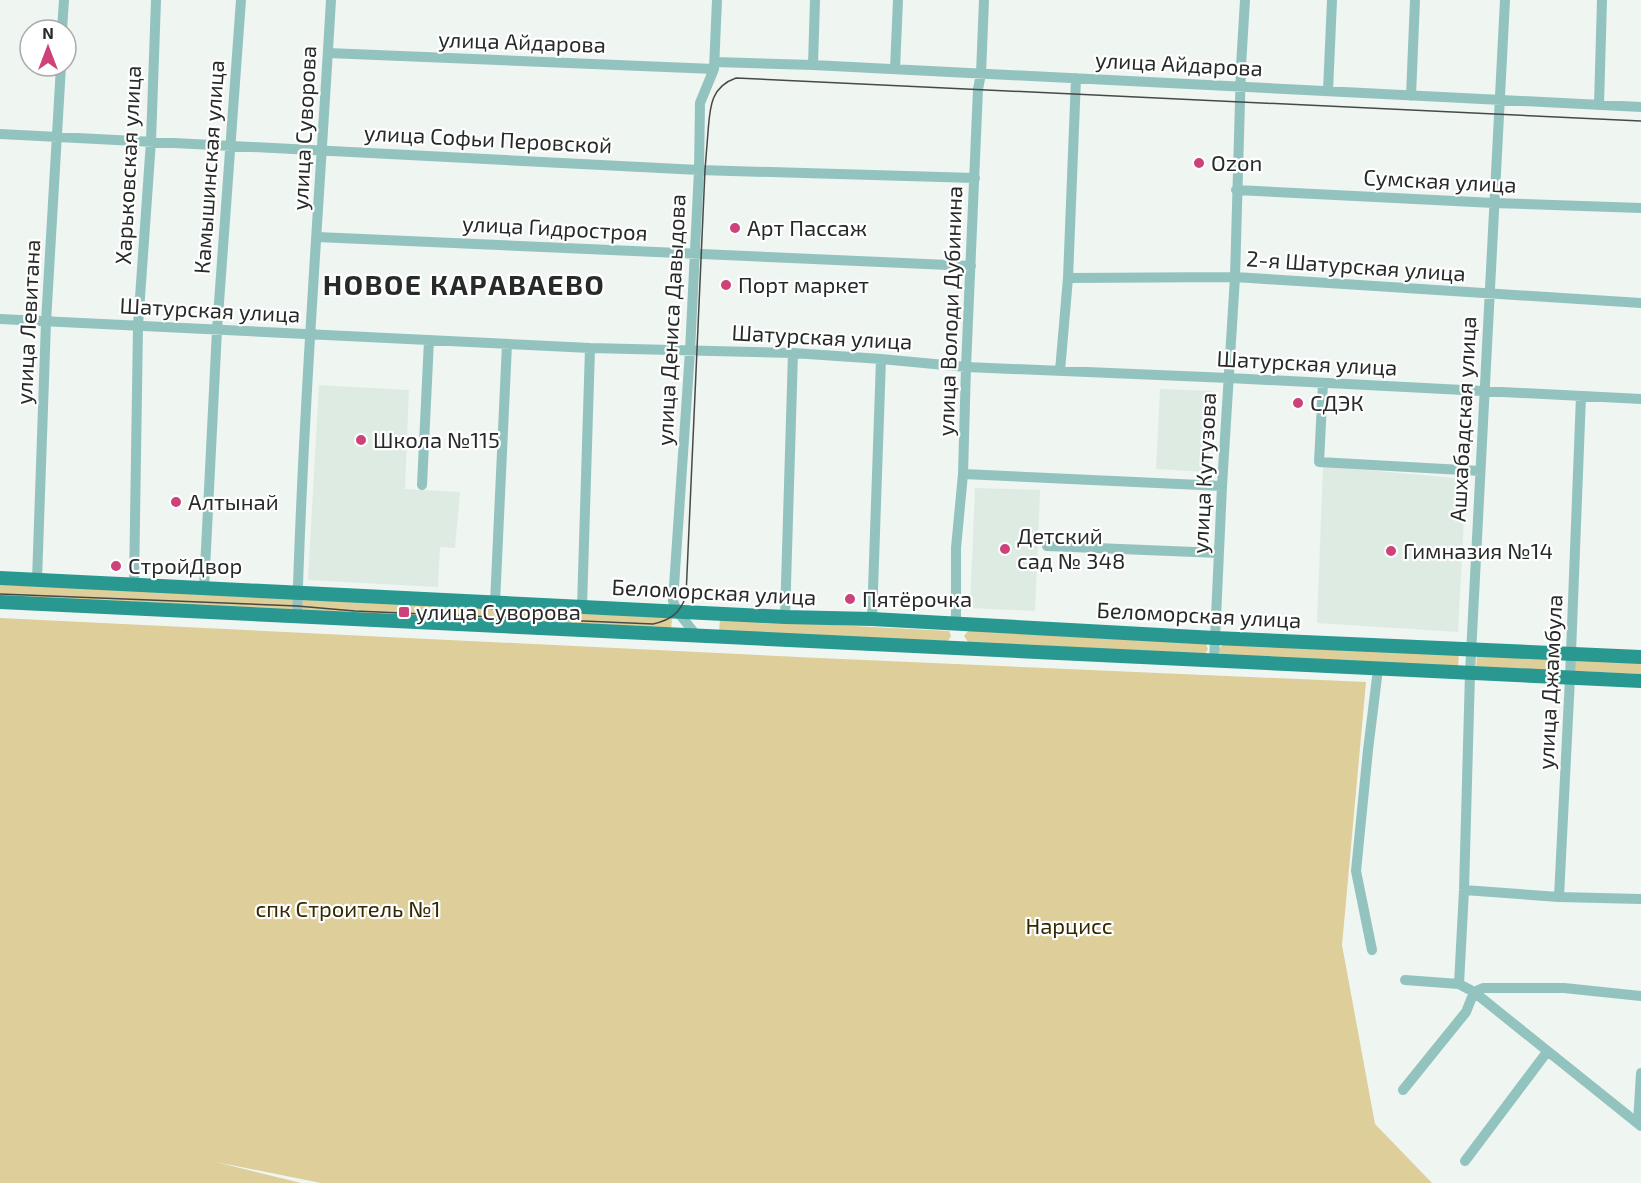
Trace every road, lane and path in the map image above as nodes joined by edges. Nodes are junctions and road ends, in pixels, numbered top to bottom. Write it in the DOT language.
graph roads {
  1 [pos="64,0"];
  2 [pos="156,0"];
  3 [pos="241,0"];
  4 [pos="331,0"];
  5 [pos="717,0"];
  6 [pos="815,0"];
  7 [pos="898,0"];
  8 [pos="984,0"];
  9 [pos="1245,0"];
  10 [pos="1332,0"];
  11 [pos="1415,0"];
  12 [pos="1504,0"];
  13 [pos="1602,0"];
  14 [pos="63,18"];
  15 [pos="328,53"];
  16 [pos="714,65"];
  17 [pos="813,65"];
  18 [pos="895,69"];
  19 [pos="981,74"];
  20 [pos="60,78"];
  21 [pos="1076,78"];
  22 [pos="1241,87"];
  23 [pos="1328,91"];
  24 [pos="1411,96"];
  25 [pos="1500,100"];
  26 [pos="1599,105"];
  27 [pos="1641,107"];
  28 [pos="0,134"];
  29 [pos="57,137"];
  30 [pos="151,141"];
  31 [pos="230,146"];
  32 [pos="322,150"];
  33 [pos="699,170"];
  34 [pos="975,178"];
  35 [pos="1236,190"];
  36 [pos="1494,203"];
  37 [pos="1641,208"];
  38 [pos="317,237"];
  39 [pos="695,254"];
  40 [pos="971,266"];
  41 [pos="1235,277"];
  42 [pos="1068,278"];
  43 [pos="1489,294"];
  44 [pos="1641,303"];
  45 [pos="0,319"];
  46 [pos="46,322"];
  47 [pos="138,326"];
  48 [pos="217,330"];
  49 [pos="309,334"];
  50 [pos="429,340"];
  51 [pos="507,344"];
  52 [pos="590,348"];
  53 [pos="690,351"];
  54 [pos="793,353"];
  55 [pos="881,359"];
  56 [pos="966,367"];
  57 [pos="1060,371"];
  58 [pos="1228,378"];
  59 [pos="1323,383"];
  60 [pos="1484,391"];
  61 [pos="1581,396"];
  62 [pos="1641,399"];
  63 [pos="1480,471"];
  64 [pos="963,474"];
  65 [pos="422,485"];
  66 [pos="1222,486"];
  67 [pos="1047,546"];
  68 [pos="1219,553"];
  69 [pos="0,578"];
  70 [pos="37,580"];
  71 [pos="134,585"];
  72 [pos="204,589"];
  73 [pos="298,593"];
  74 [pos="0,602"];
  75 [pos="495,603"];
  76 [pos="582,607"];
  77 [pos="677,612"];
  78 [pos="297,617"];
  79 [pos="786,617"];
  80 [pos="872,619"];
  81 [pos="956,624"];
  82 [pos="697,636"];
  83 [pos="1215,638"];
  84 [pos="955,648"];
  85 [pos="1471,649"];
  86 [pos="1571,654"];
  87 [pos="1641,657"];
  88 [pos="1214,661"];
  89 [pos="1378,669"];
  90 [pos="1470,673"];
  91 [pos="1570,678"];
  92 [pos="1641,681"];
  93 [pos="1464,890"];
  94 [pos="1559,897"];
  95 [pos="1641,899"];
  96 [pos="1372,950"];
  97 [pos="1405,980"];
  98 [pos="1459,984"];
  99 [pos="1474,992"];
  100 [pos="1641,996"];
  101 [pos="1547,1052"];
  102 [pos="1641,1073"];
  103 [pos="1403,1090"];
  104 [pos="1640,1123"];
  105 [pos="1465,1161"];
  1 -- 14 [label="street"];
  2 -- 30 [label="street, Харьковская улица"];
  3 -- 31 [label="street, Камышинская улица"];
  4 -- 15 [label="street, улица Суворова"];
  5 -- 16 [label="street, улица Дениса Давыдова"];
  6 -- 17 [label="street"];
  7 -- 18 [label="street"];
  8 -- 19 [label="street, улица Володи Дубинина"];
  9 -- 22 [label="street, улица Кутузова"];
  10 -- 23 [label="street"];
  11 -- 24 [label="street"];
  12 -- 25 [label="street, Ашхабадская улица"];
  13 -- 26 [label="street"];
  15 -- 16 [label="street, улица Айдарова"];
  15 -- 32 [label="street, улица Суворова"];
  16 -- 17 [label="street, улица Айдарова"];
  16 -- 33 [label="street, улица Дениса Давыдова"];
  17 -- 18 [label="street, улица Айдарова"];
  18 -- 19 [label="street, улица Айдарова"];
  19 -- 21 [label="street, улица Айдарова"];
  19 -- 34 [label="street, улица Володи Дубинина"];
  20 -- 29 [label="street, улица Левитана"];
  21 -- 22 [label="street, улица Айдарова"];
  21 -- 42 [label="street"];
  22 -- 23 [label="street, улица Айдарова"];
  22 -- 35 [label="street, улица Кутузова"];
  23 -- 24 [label="street, улица Айдарова"];
  24 -- 25 [label="street, улица Айдарова"];
  25 -- 26 [label="street, улица Айдарова"];
  25 -- 36 [label="street, Ашхабадская улица"];
  26 -- 27 [label="street, улица Айдарова"];
  28 -- 29 [label="street, улица Софьи Перовской"];
  29 -- 30 [label="street, улица Софьи Перовской"];
  29 -- 46 [label="street, улица Левитана"];
  30 -- 31 [label="street, улица Софьи Перовской"];
  30 -- 47 [label="street, Харьковская улица"];
  31 -- 32 [label="street, улица Софьи Перовской"];
  31 -- 48 [label="street, Камышинская улица"];
  32 -- 33 [label="street, улица Софьи Перовской"];
  32 -- 38 [label="street, улица Суворова"];
  33 -- 34 [label="street, улица Софьи Перовской"];
  33 -- 39 [label="street, улица Дениса Давыдова"];
  34 -- 40 [label="street, улица Володи Дубинина"];
  35 -- 36 [label="street, Сумская улица"];
  35 -- 41 [label="street, улица Кутузова"];
  36 -- 37 [label="street, Сумская улица"];
  36 -- 43 [label="street, Ашхабадская улица"];
  38 -- 39 [label="street, улица Гидростроя"];
  38 -- 49 [label="street, улица Суворова"];
  39 -- 40 [label="street, улица Гидростроя"];
  39 -- 53 [label="street, улица Дениса Давыдова"];
  40 -- 56 [label="street, улица Володи Дубинина"];
  41 -- 42 [label="street, 2-я Шатурская улица"];
  41 -- 43 [label="street, 2-я Шатурская улица"];
  41 -- 58 [label="street, улица Кутузова"];
  42 -- 57 [label="street"];
  43 -- 44 [label="street, 2-я Шатурская улица"];
  43 -- 60 [label="street, Ашхабадская улица"];
  45 -- 46 [label="street, Шатурская улица"];
  46 -- 47 [label="street, Шатурская улица"];
  46 -- 70 [label="street, улица Левитана"];
  47 -- 48 [label="street, Шатурская улица"];
  47 -- 71 [label="street, Харьковская улица"];
  48 -- 49 [label="street, Шатурская улица"];
  48 -- 72 [label="street, Камышинская улица"];
  49 -- 50 [label="street, Шатурская улица"];
  49 -- 73 [label="street, улица Суворова"];
  50 -- 51 [label="street, Шатурская улица"];
  50 -- 65 [label="street"];
  51 -- 52 [label="street, Шатурская улица"];
  51 -- 75 [label="street"];
  52 -- 53 [label="street, Шатурская улица"];
  52 -- 76 [label="street"];
  53 -- 54 [label="street, Шатурская улица"];
  53 -- 77 [label="street, улица Дениса Давыдова"];
  54 -- 55 [label="street, Шатурская улица"];
  54 -- 79 [label="street"];
  55 -- 56 [label="street, Шатурская улица"];
  55 -- 80 [label="street"];
  56 -- 57 [label="street, Шатурская улица"];
  56 -- 64 [label="street, улица Володи Дубинина"];
  57 -- 58 [label="street, Шатурская улица"];
  58 -- 59 [label="street, Шатурская улица"];
  58 -- 66 [label="street, улица Кутузова"];
  59 -- 60 [label="street, Шатурская улица"];
  59 -- 63 [label="street"];
  60 -- 61 [label="street, Шатурская улица"];
  60 -- 63 [label="street, Ашхабадская улица"];
  61 -- 62 [label="street, Шатурская улица"];
  61 -- 86 [label="street, улица Джамбула"];
  63 -- 85 [label="street, Ашхабадская улица"];
  64 -- 66 [label="street"];
  64 -- 81 [label="street, улица Володи Дубинина"];
  66 -- 68 [label="street, улица Кутузова"];
  67 -- 68 [label="street"];
  68 -- 83 [label="street, улица Кутузова"];
  69 -- 70 [label="main road, Беломорская улица"];
  70 -- 71 [label="main road, Беломорская улица"];
  71 -- 72 [label="main road, Беломорская улица"];
  72 -- 73 [label="main road, Беломорская улица"];
  73 -- 75 [label="main road, Беломорская улица"];
  73 -- 78 [label="street, улица Суворова"];
  74 -- 78 [label="main road, Беломорская улица"];
  75 -- 76 [label="main road, Беломорская улица"];
  76 -- 77 [label="main road, Беломорская улица"];
  77 -- 79 [label="main road, Беломорская улица"];
  77 -- 82 [label="street"];
  78 -- 82 [label="main road, Беломорская улица"];
  79 -- 80 [label="main road, Беломорская улица"];
  80 -- 81 [label="main road, Беломорская улица"];
  81 -- 83 [label="main road, Беломорская улица"];
  81 -- 84 [label="main road"];
  82 -- 84 [label="main road, Беломорская улица"];
  83 -- 85 [label="main road, Беломорская улица"];
  83 -- 88 [label="street, улица Кутузова"];
  84 -- 88 [label="main road, Беломорская улица"];
  85 -- 86 [label="main road, Беломорская улица"];
  85 -- 90 [label="street, Ашхабадская улица"];
  86 -- 87 [label="main road, Беломорская улица"];
  86 -- 91 [label="street, улица Джамбула"];
  88 -- 89 [label="main road, Беломорская улица"];
  89 -- 90 [label="main road, Беломорская улица"];
  89 -- 96 [label="street"];
  90 -- 91 [label="main road, Беломорская улица"];
  90 -- 93 [label="street, Ашхабадская улица"];
  91 -- 92 [label="main road, Беломорская улица"];
  91 -- 94 [label="street, улица Джамбула"];
  93 -- 94 [label="street"];
  93 -- 98 [label="street, Ашхабадская улица"];
  94 -- 95 [label="street"];
  97 -- 98 [label="street"];
  98 -- 99 [label="street"];
  99 -- 100 [label="street"];
  99 -- 101 [label="street"];
  99 -- 103 [label="street"];
  101 -- 104 [label="street"];
  101 -- 105 [label="street"];
  102 -- 104 [label="street"];
}
